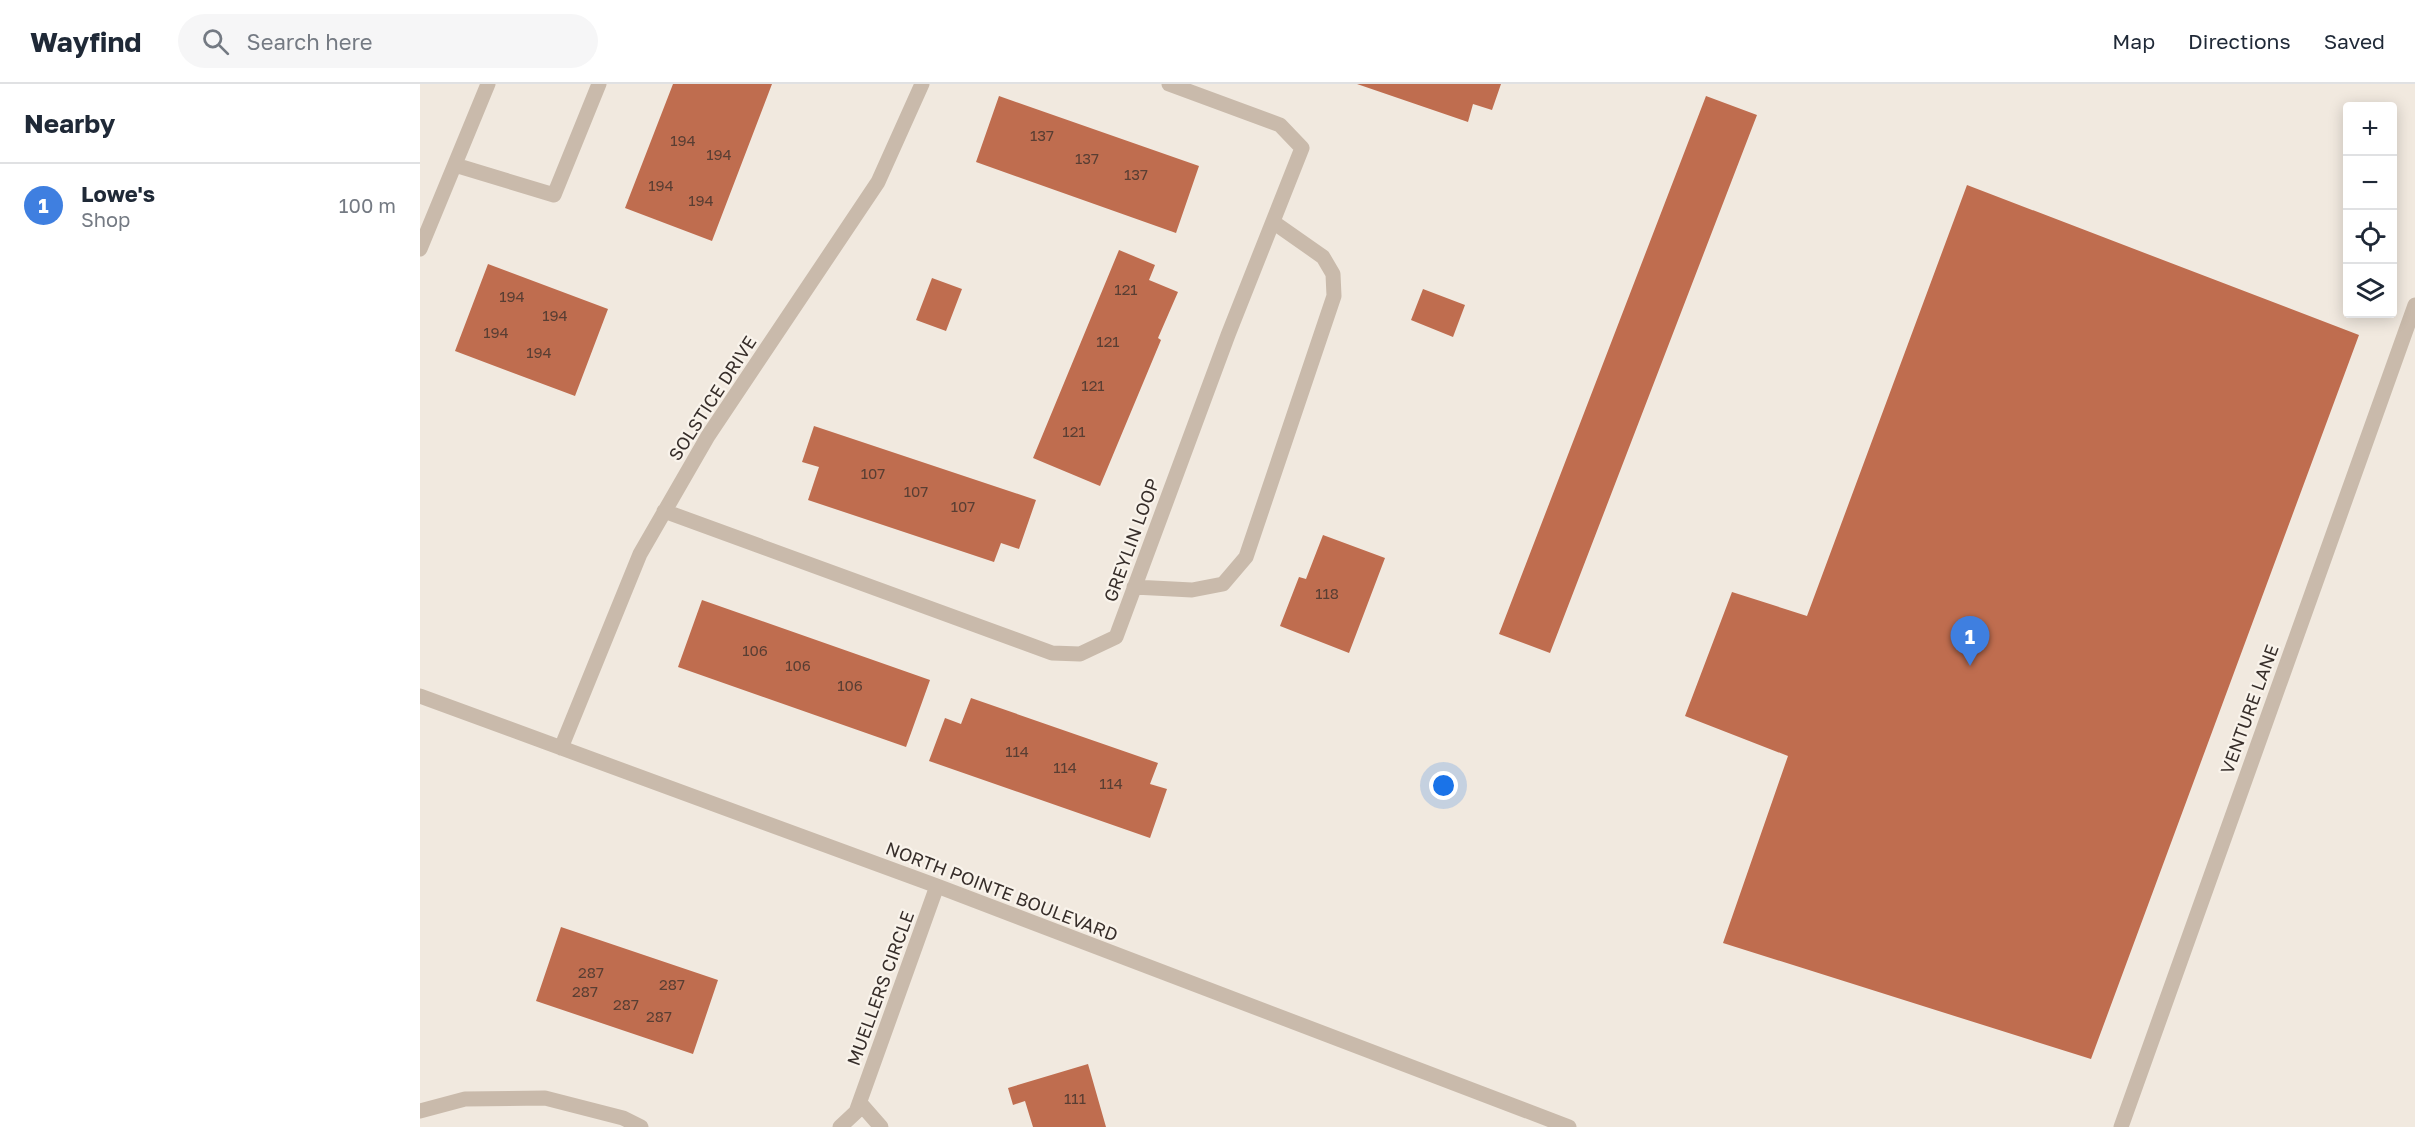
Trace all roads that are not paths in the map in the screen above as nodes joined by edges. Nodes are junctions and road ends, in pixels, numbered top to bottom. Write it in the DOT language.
graph roads {
  1 [pos="488,84"];
  2 [pos="599,84"];
  3 [pos="922,84"];
  4 [pos="1168,84"];
  5 [pos="455,165"];
  6 [pos="1273,222"];
  7 [pos="420,249"];
  8 [pos="2415,304"];
  9 [pos="664,511"];
  10 [pos="1134,587"];
  11 [pos="420,696"];
  12 [pos="561,748"];
  13 [pos="937,886"];
  14 [pos="860,1103"];
  15 [pos="420,1112"];
  16 [pos="641,1127"];
  17 [pos="840,1127"];
  18 [pos="881,1127"];
  19 [pos="1569,1127"];
  20 [pos="2121,1127"];
  1 -- 5 [label="street"];
  2 -- 5 [label="street"];
  3 -- 9 [label="street, SOLSTICE DRIVE"];
  4 -- 6 [label="street, GREYLIN LOOP"];
  5 -- 7 [label="street"];
  6 -- 10 [label="street, GREYLIN LOOP"];
  6 -- 10 [label="street"];
  8 -- 20 [label="street, VENTURE LANE"];
  9 -- 10 [label="street, GREYLIN LOOP"];
  9 -- 12 [label="street, SOLSTICE DRIVE"];
  11 -- 12 [label="street, NORTH POINTE BOULEVARD"];
  12 -- 13 [label="street, NORTH POINTE BOULEVARD"];
  13 -- 14 [label="street, MUELLERS CIRCLE"];
  13 -- 19 [label="street, NORTH POINTE BOULEVARD"];
  14 -- 17 [label="street, MUELLERS CIRCLE"];
  14 -- 18 [label="street"];
  15 -- 16 [label="street"];
}
